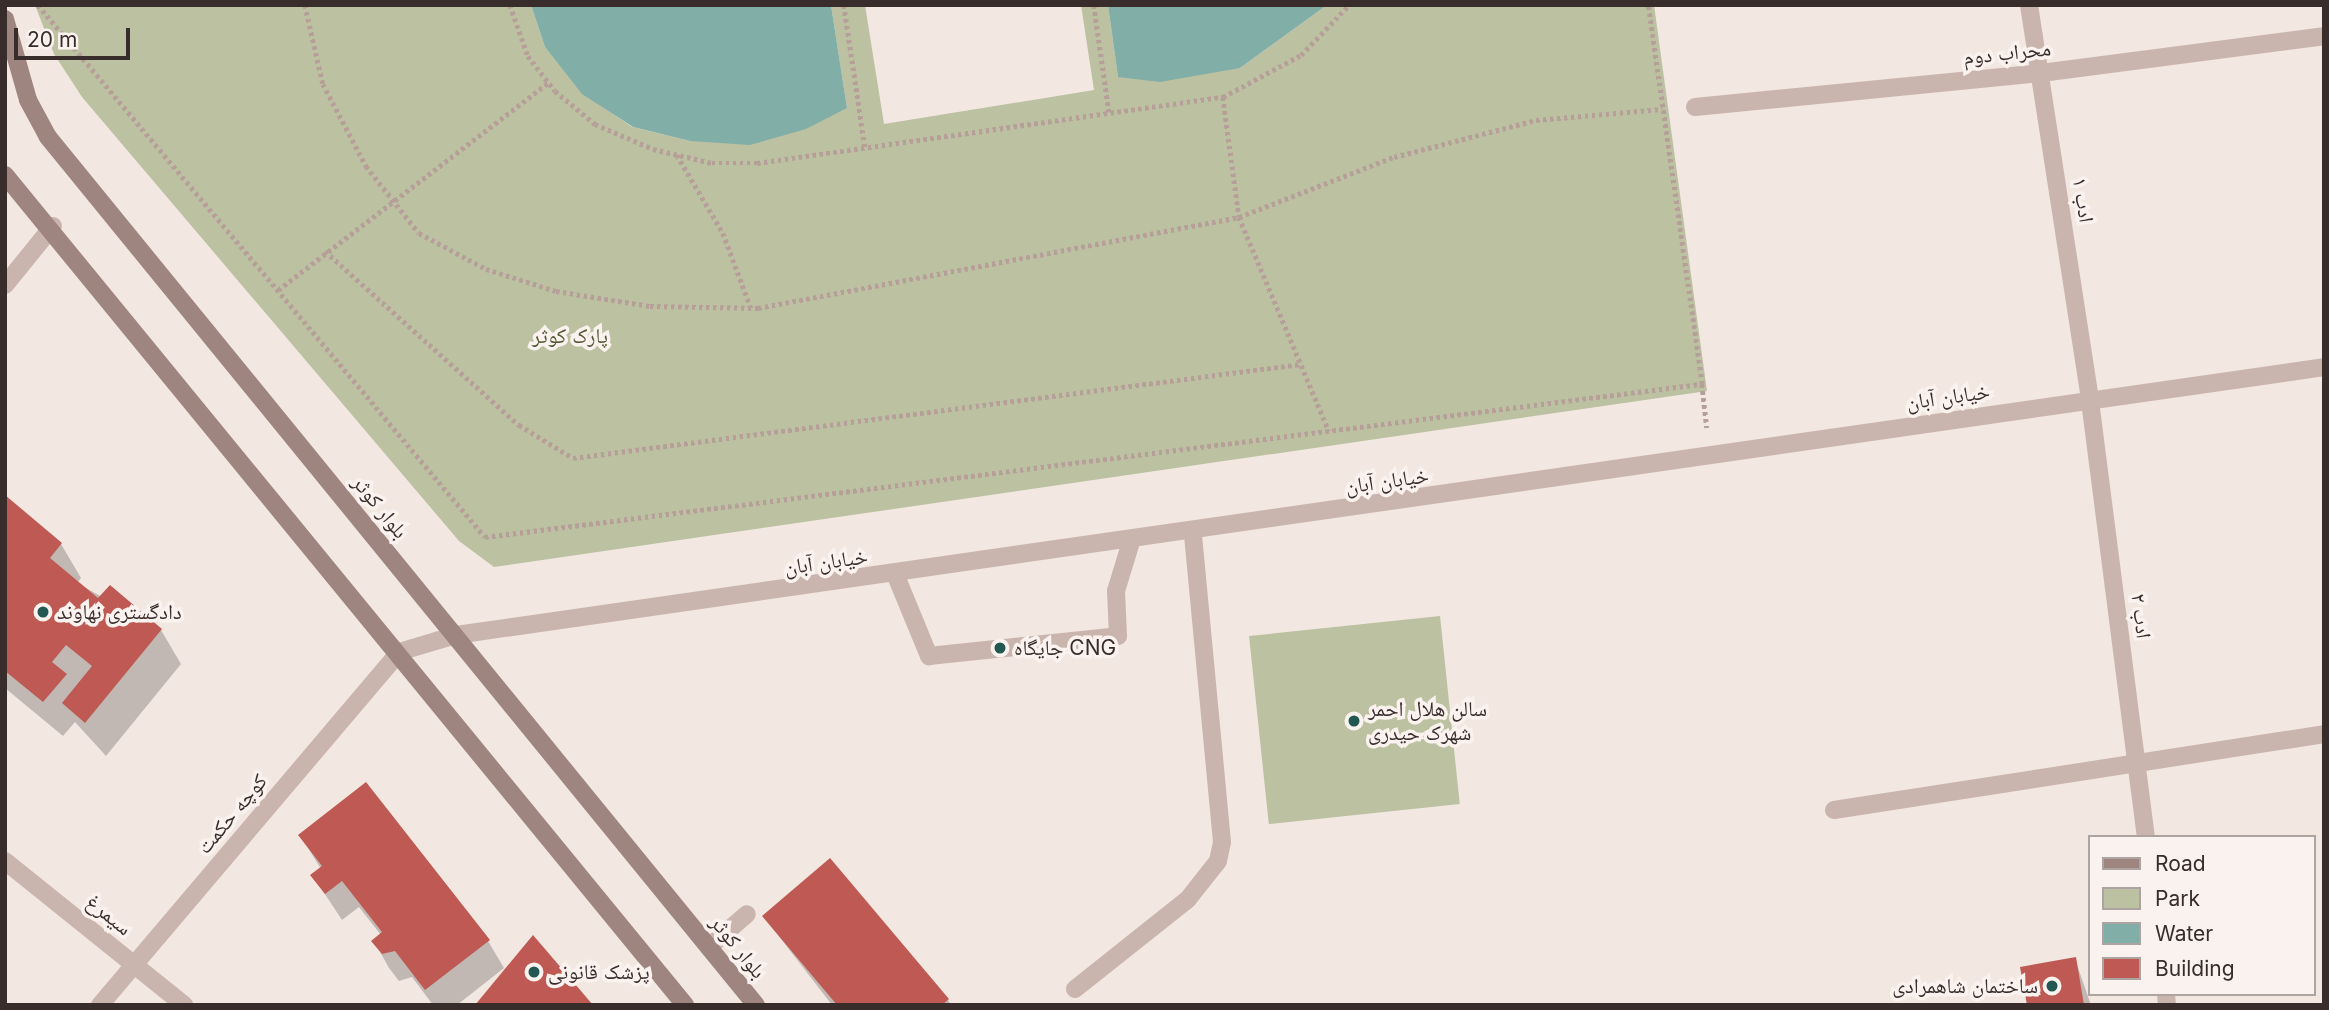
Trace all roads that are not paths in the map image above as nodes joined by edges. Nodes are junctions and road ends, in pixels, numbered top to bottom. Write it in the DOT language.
graph roads {
  1 [pos="2029,5"];
  2 [pos="5,19"];
  3 [pos="2324,36"];
  4 [pos="2040,73"];
  5 [pos="1695,107"];
  6 [pos="5,175"];
  7 [pos="53,226"];
  8 [pos="5,285"];
  9 [pos="2324,367"];
  10 [pos="2091,401"];
  11 [pos="1193,533"];
  12 [pos="1130,541"];
  13 [pos="897,576"];
  14 [pos="456,635"];
  15 [pos="399,652"];
  16 [pos="2324,734"];
  17 [pos="2136,764"];
  18 [pos="1834,810"];
  19 [pos="2146,835"];
  20 [pos="5,861"];
  21 [pos="747,914"];
  22 [pos="709,947"];
  23 [pos="135,965"];
  24 [pos="1075,989"];
  25 [pos="100,1005"];
  26 [pos="184,1005"];
  27 [pos="685,1005"];
  28 [pos="756,1005"];
  1 -- 4 [label="street, ادب ۱"];
  2 -- 14 [label="main road, بلوار کوثر"];
  3 -- 4 [label="street, محراب دوم"];
  4 -- 5 [label="street, محراب دوم"];
  4 -- 10 [label="street, ادب ۱"];
  6 -- 7 [label="main road"];
  7 -- 8 [label="street"];
  7 -- 15 [label="main road"];
  9 -- 10 [label="street, خیابان آبان"];
  10 -- 11 [label="street, خیابان آبان"];
  10 -- 17 [label="street, ادب ۲"];
  11 -- 12 [label="street, خیابان آبان"];
  11 -- 24 [label="street"];
  12 -- 13 [label="street, خیابان آبان"];
  12 -- 13 [label="street"];
  13 -- 14 [label="street, خیابان آبان"];
  14 -- 15 [label="street, خیابان آبان"];
  14 -- 22 [label="main road, بلوار کوثر"];
  15 -- 23 [label="street, کوچه حکمت"];
  15 -- 27 [label="main road"];
  16 -- 17 [label="street"];
  17 -- 18 [label="street"];
  17 -- 19 [label="street, ادب ۲"];
  20 -- 23 [label="street, سیمرغ"];
  21 -- 22 [label="street"];
  22 -- 28 [label="main road, بلوار کوثر"];
  23 -- 25 [label="street, کوچه حکمت"];
  23 -- 26 [label="street, سیمرغ"];
}
